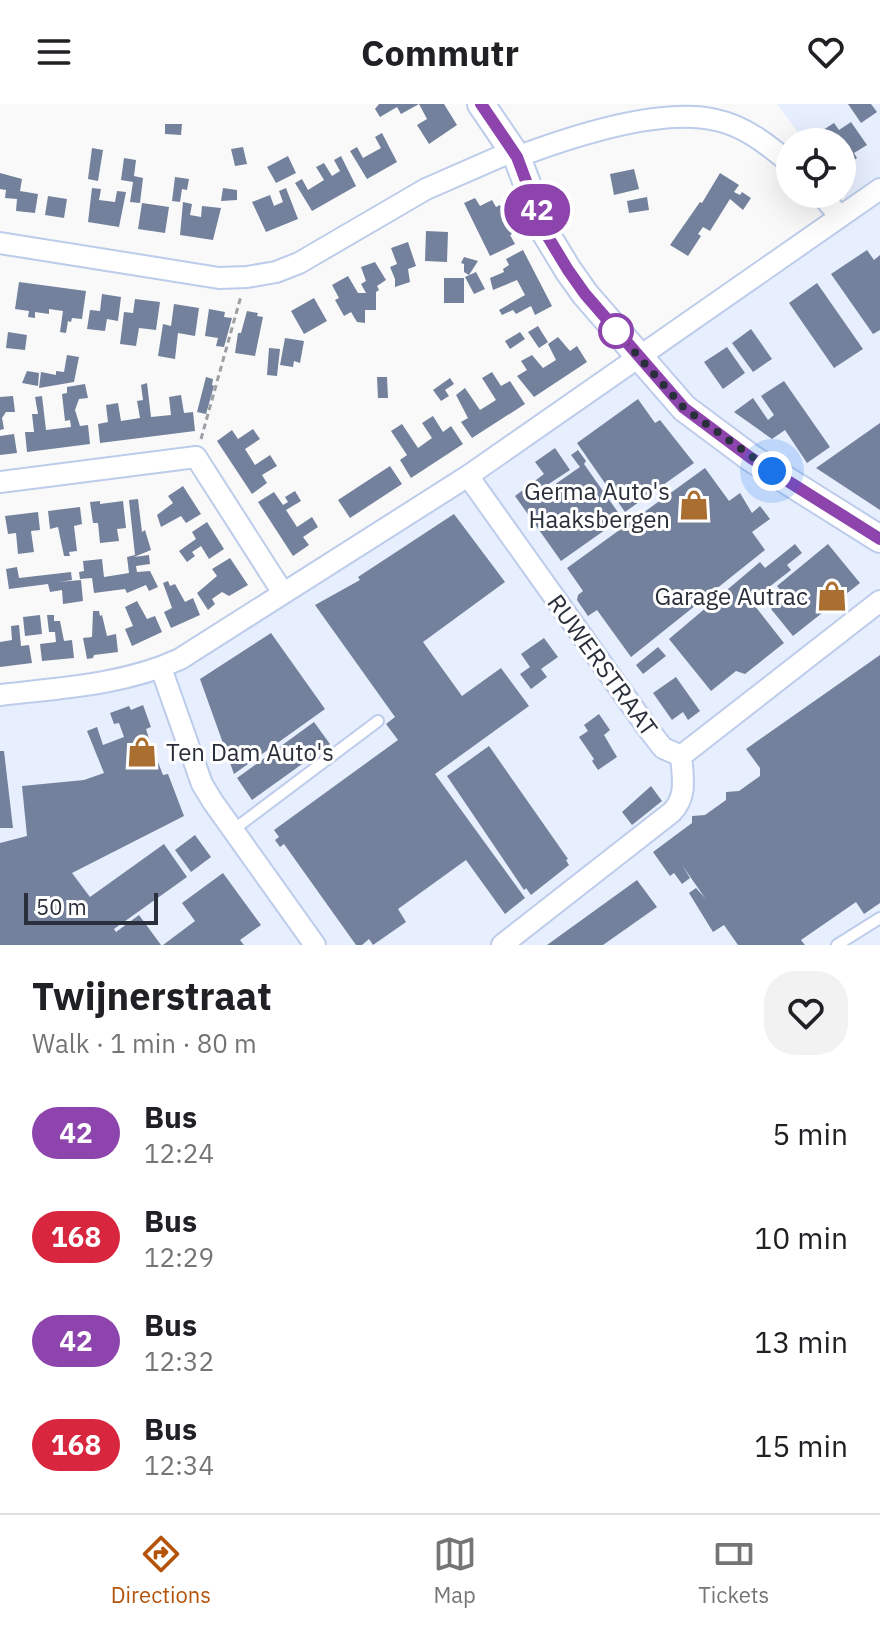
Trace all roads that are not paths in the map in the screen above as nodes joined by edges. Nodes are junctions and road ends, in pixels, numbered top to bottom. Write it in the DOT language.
graph roads {
  1 [pos="481,104"];
  2 [pos="776,153"];
  3 [pos="515,154"];
  4 [pos="880,189"];
  5 [pos="833,208"];
  6 [pos="840,217"];
  7 [pos="0,243"];
  8 [pos="640,358"];
  9 [pos="468,476"];
  10 [pos="0,482"];
  11 [pos="880,539"];
  12 [pos="283,593"];
  13 [pos="880,601"];
  14 [pos="161,668"];
  15 [pos="0,695"];
  16 [pos="378,721"];
  17 [pos="681,756"];
  18 [pos="233,830"];
  19 [pos="880,918"];
  20 [pos="315,945"];
  21 [pos="502,945"];
  22 [pos="837,945"];
  1 -- 3 [label="street"];
  2 -- 3 [label="street"];
  3 -- 7 [label="street"];
  3 -- 8 [label="street"];
  4 -- 6 [label="street"];
  5 -- 6 [label="street"];
  6 -- 8 [label="street"];
  8 -- 9 [label="street"];
  8 -- 11 [label="street"];
  9 -- 12 [label="street"];
  9 -- 17 [label="street, RUWERSTRAAT"];
  10 -- 12 [label="street"];
  12 -- 14 [label="street"];
  13 -- 17 [label="street, RUWERSTRAAT"];
  14 -- 15 [label="street"];
  14 -- 18 [label="street"];
  16 -- 18 [label="lane"];
  17 -- 21 [label="street"];
  18 -- 20 [label="street"];
  19 -- 22 [label="lane"];
}
